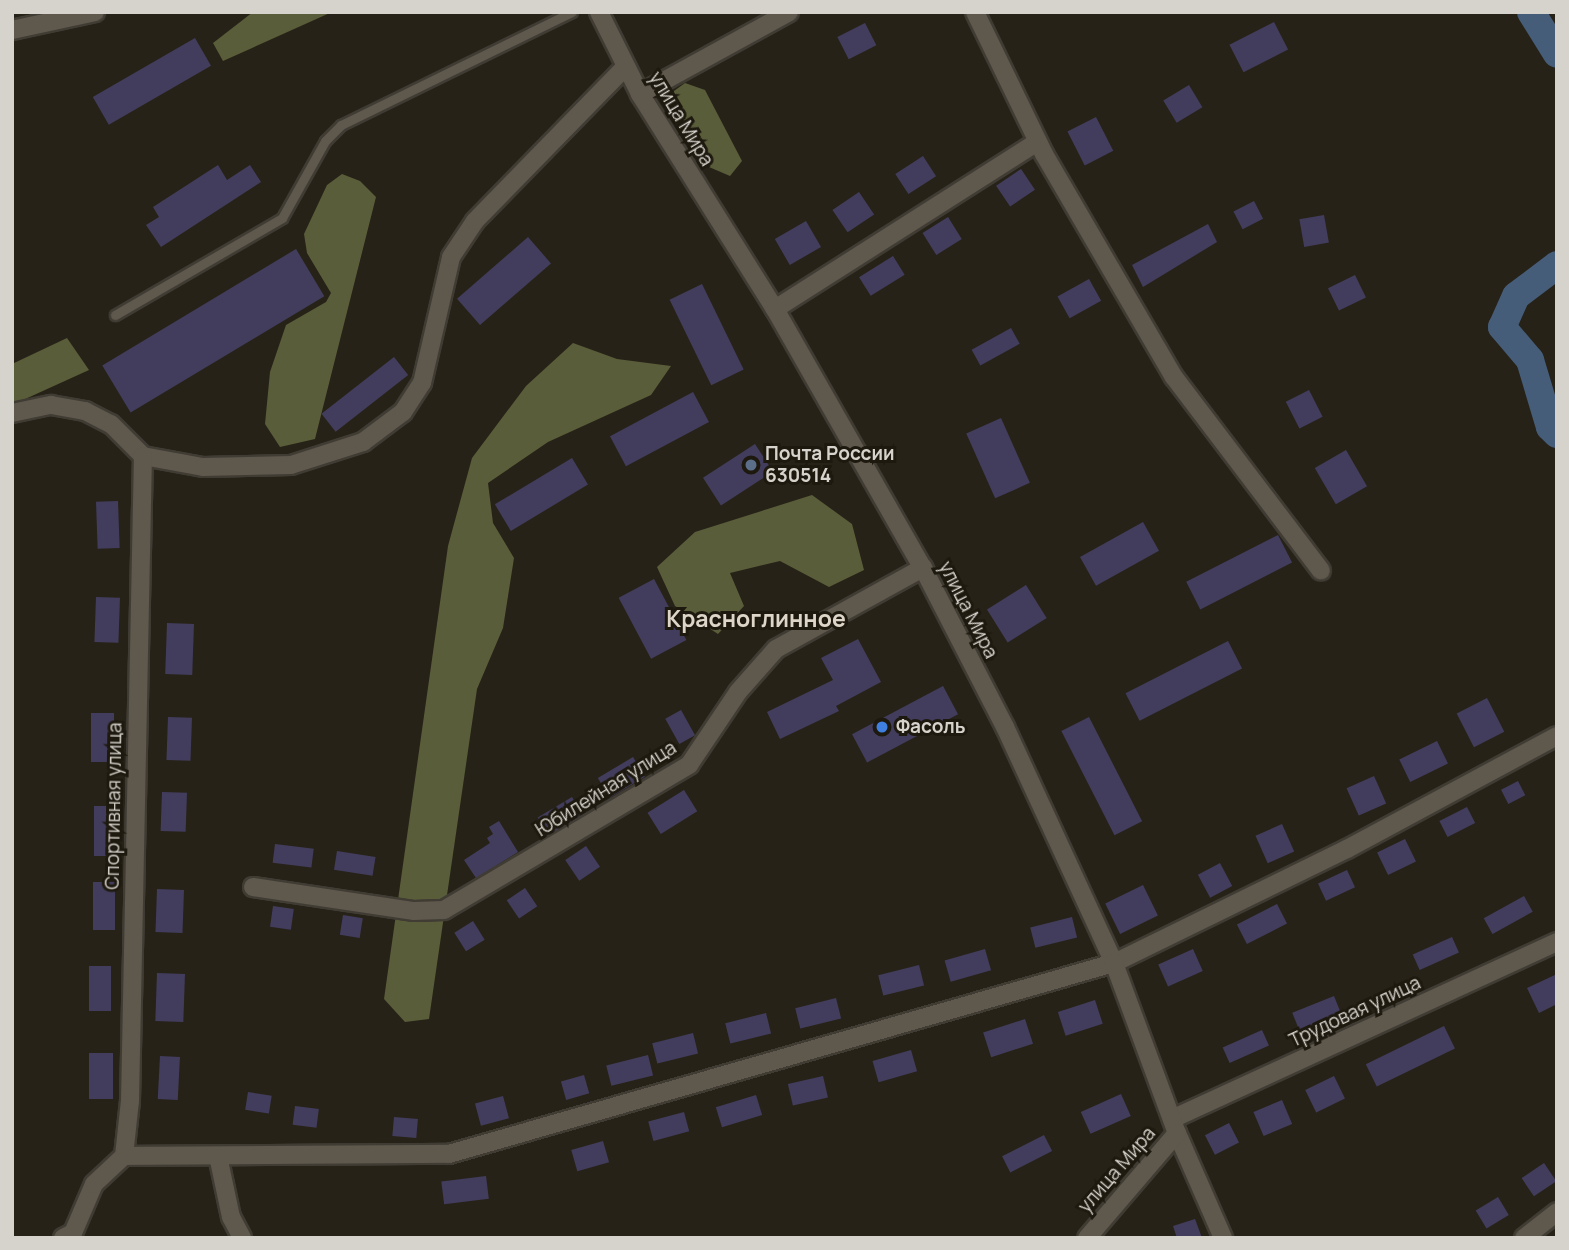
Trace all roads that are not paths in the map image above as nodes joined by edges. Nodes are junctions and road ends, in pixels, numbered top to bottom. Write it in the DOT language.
graph roads {
  1 [pos="95,12"];
  2 [pos="572,12"];
  3 [pos="599,12"];
  4 [pos="789,12"];
  5 [pos="975,12"];
  6 [pos="12,30"];
  7 [pos="626,66"];
  8 [pos="640,94"];
  9 [pos="1037,142"];
  10 [pos="775,309"];
  11 [pos="115,315"];
  12 [pos="12,413"];
  13 [pos="143,456"];
  14 [pos="923,568"];
  15 [pos="1321,571"];
  16 [pos="1557,736"];
  17 [pos="253,887"];
  18 [pos="1557,942"];
  19 [pos="1114,963"];
  20 [pos="1174,1126"];
  21 [pos="124,1156"];
  22 [pos="218,1156"];
  23 [pos="1557,1212"];
  24 [pos="63,1238"];
  25 [pos="242,1238"];
  26 [pos="1087,1238"];
  27 [pos="1223,1238"];
  28 [pos="1524,1238"];
  1 -- 6 [label="street"];
  2 -- 11 [label="lane"];
  3 -- 7 [label="street, улица Мира"];
  4 -- 8 [label="street"];
  5 -- 9 [label="street"];
  7 -- 8 [label="street, улица Мира"];
  7 -- 13 [label="street"];
  8 -- 10 [label="street, улица Мира"];
  9 -- 10 [label="street"];
  9 -- 15 [label="street"];
  10 -- 14 [label="street, улица Мира"];
  12 -- 13 [label="street"];
  13 -- 21 [label="street, Спортивная улица"];
  14 -- 17 [label="street, Юбилейная улица"];
  14 -- 19 [label="street, улица Мира"];
  16 -- 19 [label="street"];
  18 -- 20 [label="street, Трудовая улица"];
  19 -- 20 [label="street, улица Мира"];
  19 -- 22 [label="street"];
  20 -- 26 [label="street, улица Мира"];
  20 -- 27 [label="street"];
  21 -- 22 [label="street"];
  21 -- 24 [label="street"];
  22 -- 25 [label="street"];
  23 -- 28 [label="street"];
}
